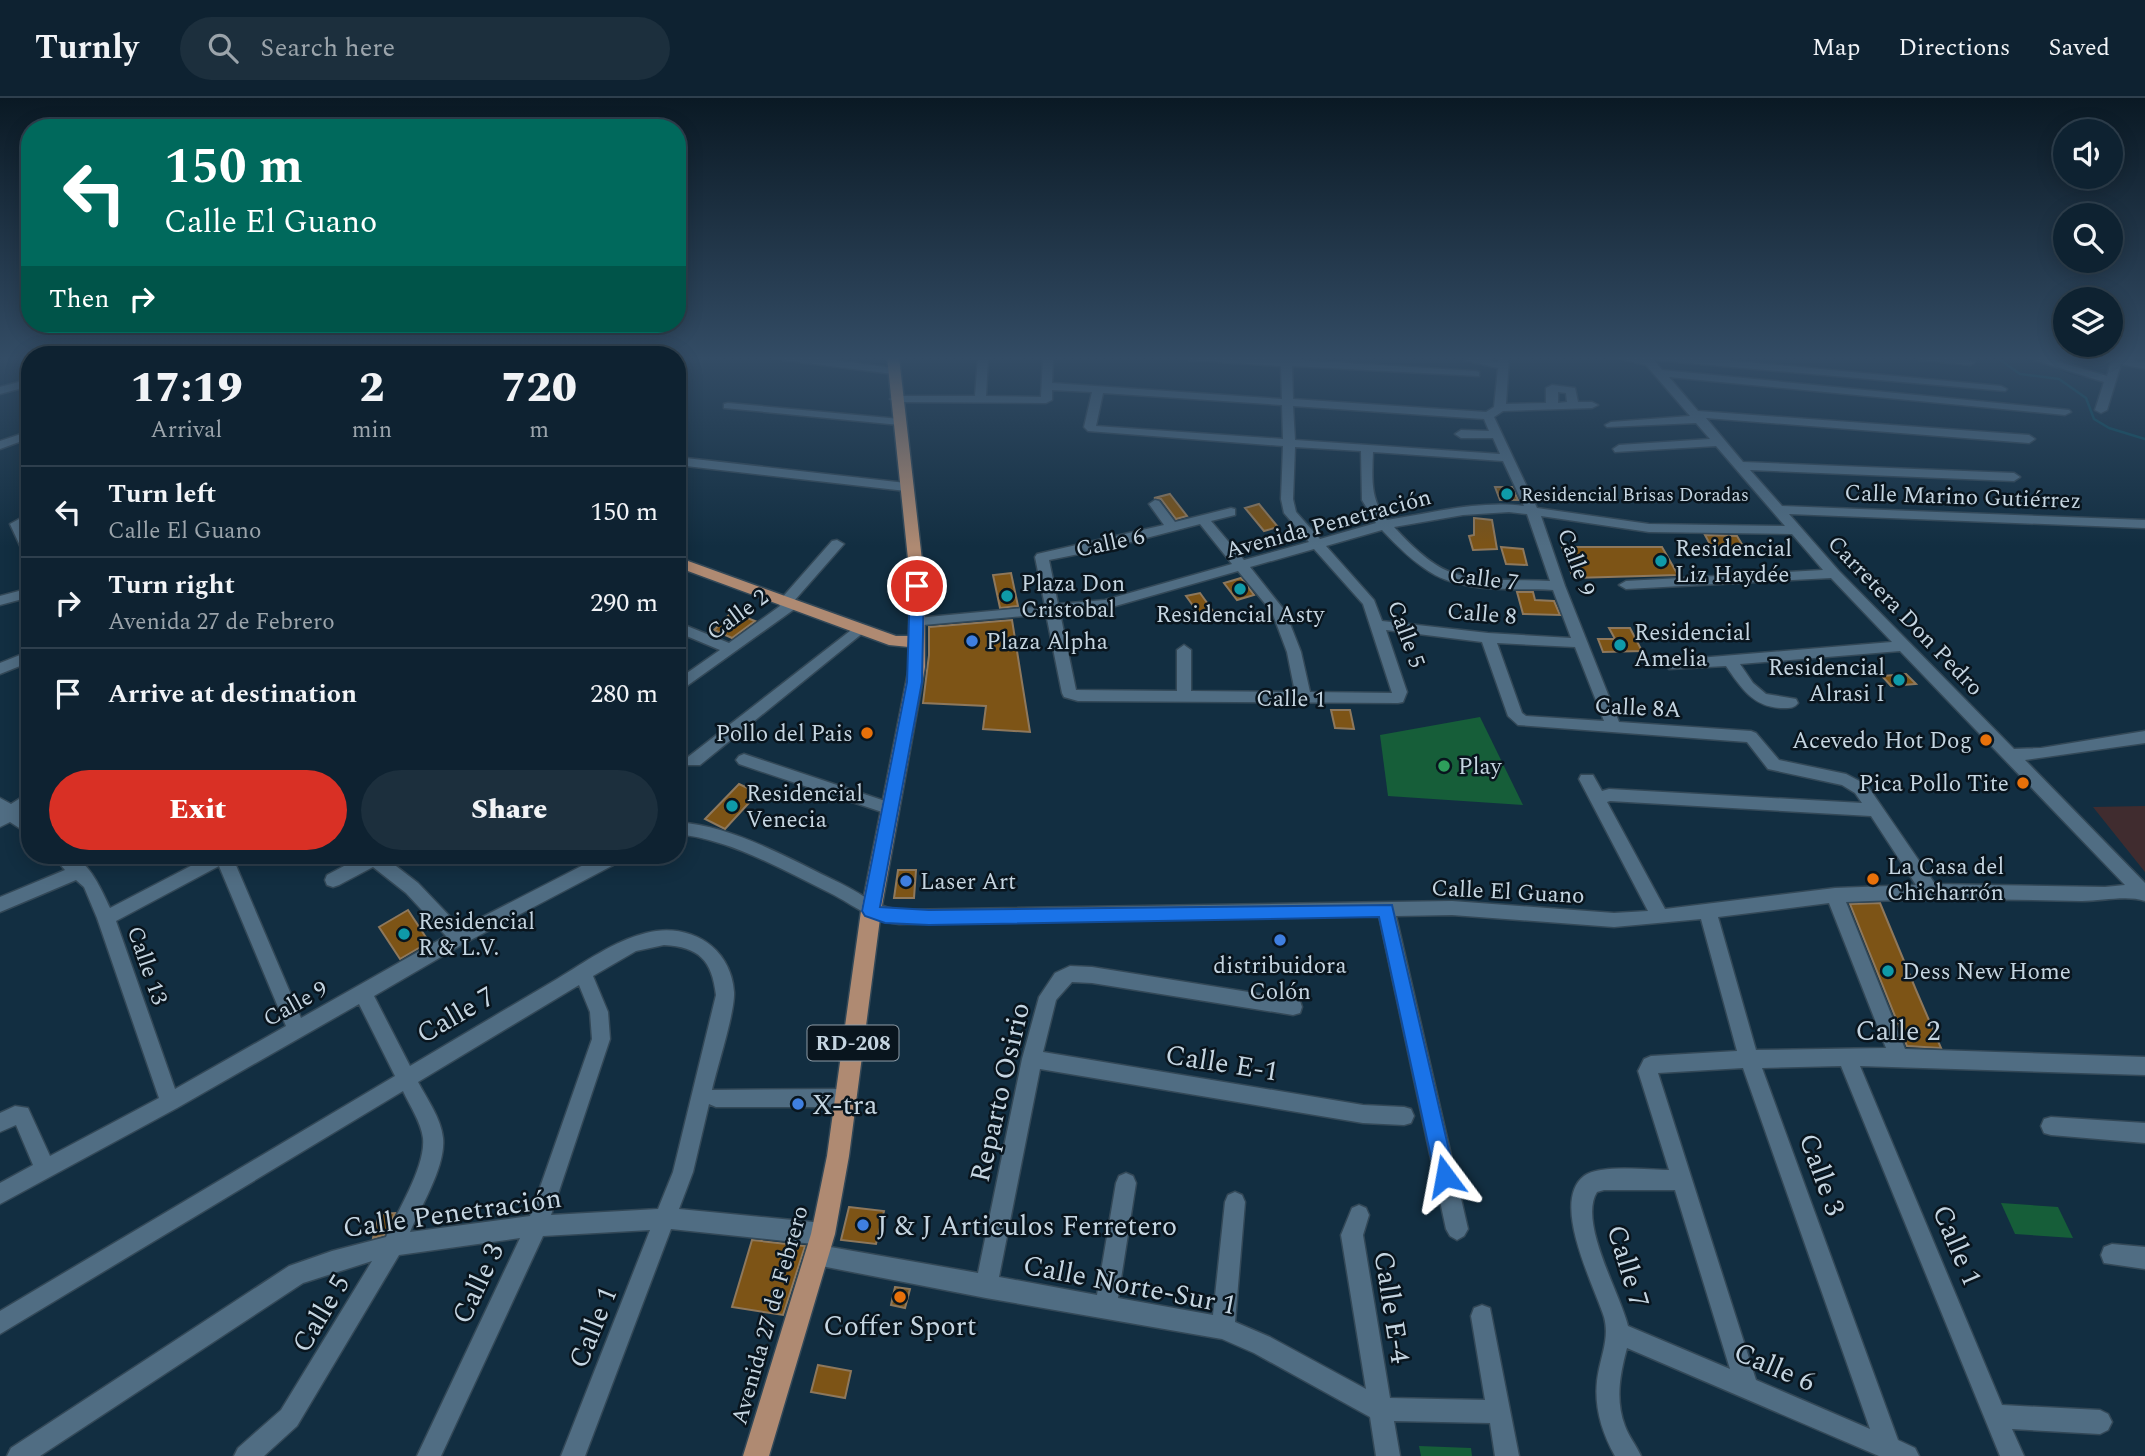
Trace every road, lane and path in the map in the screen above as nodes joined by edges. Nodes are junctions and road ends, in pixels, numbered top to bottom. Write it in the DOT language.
graph roads {
  1 [pos="883,420"];
  2 [pos="1091,420"];
  3 [pos="1288,420"];
  4 [pos="1490,420"];
  5 [pos="1656,420"];
  6 [pos="1702,420"];
  7 [pos="1761,420"];
  8 [pos="900,422"];
  9 [pos="1611,425"];
  10 [pos="1461,434"];
  11 [pos="1498,435"];
  12 [pos="21,438"];
  13 [pos="2029,439"];
  14 [pos="1289,442"];
  15 [pos="1720,442"];
  16 [pos="0,445"];
  17 [pos="1367,448"];
  18 [pos="1619,449"];
  19 [pos="1509,458"];
  20 [pos="686,462"];
  21 [pos="1742,466"];
  22 [pos="2014,477"];
  23 [pos="906,487"];
  24 [pos="1155,503"];
  25 [pos="1532,510"];
  26 [pos="1780,510"];
  27 [pos="1231,512"];
  28 [pos="1203,519"];
  29 [pos="2145,524"];
  30 [pos="1384,525"];
  31 [pos="1172,528"];
  32 [pos="1794,530"];
  33 [pos="837,544"];
  34 [pos="1317,546"];
  35 [pos="686,565"];
  36 [pos="1242,566"];
  37 [pos="1834,574"];
  38 [pos="1626,585"];
  39 [pos="1558,586"];
  40 [pos="21,595"];
  41 [pos="0,601"];
  42 [pos="788,604"];
  43 [pos="1052,611"];
  44 [pos="1379,625"];
  45 [pos="859,629"];
  46 [pos="686,631"];
  47 [pos="918,633"];
  48 [pos="1488,638"];
  49 [pos="1581,643"];
  50 [pos="1903,646"];
  51 [pos="731,649"];
  52 [pos="1184,650"];
  53 [pos="21,660"];
  54 [pos="1674,665"];
  55 [pos="1734,665"];
  56 [pos="0,668"];
  57 [pos="686,682"];
  58 [pos="1069,693"];
  59 [pos="1184,696"];
  60 [pos="1304,698"];
  61 [pos="1398,698"];
  62 [pos="1791,704"];
  63 [pos="1614,728"];
  64 [pos="2145,737"];
  65 [pos="2009,755"];
  66 [pos="744,760"];
  67 [pos="694,761"];
  68 [pos="1587,779"];
  69 [pos="1597,800"];
  70 [pos="21,803"];
  71 [pos="891,809"];
  72 [pos="1875,810"];
  73 [pos="4,813"];
  74 [pos="21,823"];
  75 [pos="686,829"];
  76 [pos="70,864"];
  77 [pos="208,864"];
  78 [pos="226,864"];
  79 [pos="361,864"];
  80 [pos="382,864"];
  81 [pos="600,864"];
  82 [pos="79,872"];
  83 [pos="333,880"];
  84 [pos="1930,891"];
  85 [pos="2143,892"];
  86 [pos="1835,895"];
  87 [pos="0,905"];
  88 [pos="1386,910"];
  89 [pos="1707,910"];
  90 [pos="871,911"];
  91 [pos="1660,917"];
  92 [pos="106,918"];
  93 [pos="459,938"];
  94 [pos="583,973"];
  95 [pos="363,992"];
  96 [pos="1293,1007"];
  97 [pos="297,1030"];
  98 [pos="1899,1057"];
  99 [pos="1847,1058"];
  100 [pos="1032,1059"];
  101 [pos="1749,1059"];
  102 [pos="2145,1066"];
  103 [pos="407,1077"];
  104 [pos="716,1098"];
  105 [pos="845,1098"];
  106 [pos="170,1102"];
  107 [pos="1404,1116"];
  108 [pos="0,1123"];
  109 [pos="2051,1126"];
  110 [pos="2145,1133"];
  111 [pos="45,1169"];
  112 [pos="1682,1180"];
  113 [pos="1126,1183"];
  114 [pos="0,1194"];
  115 [pos="1235,1202"];
  116 [pos="1359,1215"];
  117 [pos="667,1220"];
  118 [pos="537,1226"];
  119 [pos="1457,1229"];
  120 [pos="823,1234"];
  121 [pos="393,1246"];
  122 [pos="2112,1255"];
  123 [pos="819,1256"];
  124 [pos="2145,1258"];
  125 [pos="986,1287"];
  126 [pos="1106,1306"];
  127 [pos="1482,1316"];
  128 [pos="0,1323"];
  129 [pos="1223,1328"];
  130 [pos="1619,1333"];
  131 [pos="1746,1385"];
  132 [pos="1379,1409"];
  133 [pos="1499,1412"];
  134 [pos="1997,1416"];
  135 [pos="2100,1422"];
  136 [pos="1897,1454"];
  137 [pos="19,1456"];
  138 [pos="246,1456"];
  139 [pos="429,1456"];
  140 [pos="573,1456"];
  141 [pos="756,1456"];
  142 [pos="1388,1456"];
  143 [pos="1507,1456"];
  144 [pos="1629,1456"];
  145 [pos="2012,1456"];
  1 -- 8 [label="street"];
  2 -- 14 [label="street"];
  3 -- 14 [label="street, Calle 5"];
  4 -- 11 [label="street, Calle 9"];
  5 -- 9 [label="street"];
  6 -- 15 [label="street, Carretera Don Pedro"];
  7 -- 13 [label="street"];
  8 -- 23 [label="main road, Avenida 27 de Febrero / RD-208"];
  10 -- 11 [label="street"];
  11 -- 19 [label="street, Calle 9"];
  12 -- 16 [label="street"];
  14 -- 17 [label="street"];
  14 -- 34 [label="street, Calle 5"];
  15 -- 18 [label="street"];
  15 -- 21 [label="street, Carretera Don Pedro"];
  17 -- 19 [label="street"];
  17 -- 30 [label="street, Calle 7"];
  19 -- 25 [label="street, Calle 9"];
  20 -- 23 [label="street"];
  21 -- 22 [label="street"];
  21 -- 26 [label="street, Carretera Don Pedro"];
  23 -- 47 [label="main road, Avenida 27 de Febrero / RD-208"];
  24 -- 31 [label="street"];
  25 -- 30 [label="street, Avenida Penetración"];
  25 -- 32 [label="street, Avenida Penetración"];
  25 -- 39 [label="street, Calle 9"];
  26 -- 29 [label="street, Calle Marino Gutiérrez"];
  26 -- 32 [label="street, Carretera Don Pedro"];
  27 -- 28 [label="street, Calle 6"];
  28 -- 31 [label="street, Calle 6"];
  28 -- 36 [label="street"];
  30 -- 34 [label="street, Avenida Penetración"];
  30 -- 39 [label="street, Calle 7"];
  31 -- 43 [label="street, Calle 6"];
  32 -- 37 [label="street, Carretera Don Pedro"];
  33 -- 42 [label="street, Calle 2"];
  34 -- 36 [label="street, Avenida Penetración"];
  34 -- 44 [label="street, Calle 5"];
  35 -- 42 [label="main road"];
  36 -- 43 [label="street, Avenida Penetración"];
  36 -- 60 [label="street"];
  37 -- 38 [label="street"];
  37 -- 50 [label="street, Carretera Don Pedro"];
  39 -- 49 [label="street, Calle 9"];
  40 -- 41 [label="street"];
  42 -- 45 [label="main road"];
  42 -- 51 [label="street, Calle 2"];
  43 -- 47 [label="street, Avenida Penetración"];
  43 -- 58 [label="street, Calle 6"];
  44 -- 48 [label="street, Calle 8"];
  44 -- 61 [label="street, Calle 5"];
  45 -- 47 [label="main road"];
  45 -- 67 [label="street"];
  46 -- 51 [label="street"];
  47 -- 71 [label="main road, Avenida 27 de Febrero / RD-208"];
  48 -- 49 [label="street, Calle 8"];
  48 -- 63 [label="street, Calle 8A"];
  49 -- 63 [label="street, Calle 9"];
  50 -- 55 [label="street"];
  50 -- 65 [label="street, Carretera Don Pedro"];
  51 -- 57 [label="street, Calle 2"];
  52 -- 59 [label="street"];
  53 -- 56 [label="street"];
  54 -- 55 [label="street"];
  55 -- 62 [label="street"];
  58 -- 59 [label="street, Calle 1"];
  59 -- 60 [label="street, Calle 1"];
  60 -- 61 [label="street, Calle 1"];
  63 -- 72 [label="street, Calle 8A"];
  64 -- 65 [label="street"];
  65 -- 85 [label="street, Carretera Don Pedro"];
  66 -- 71 [label="street"];
  68 -- 69 [label="street"];
  69 -- 72 [label="street"];
  69 -- 91 [label="street"];
  70 -- 73 [label="street"];
  71 -- 90 [label="main road, Avenida 27 de Febrero / RD-208"];
  72 -- 84 [label="street"];
  73 -- 74 [label="street"];
  75 -- 90 [label="street"];
  76 -- 82 [label="street, Calle 13"];
  77 -- 92 [label="street"];
  78 -- 97 [label="street"];
  79 -- 83 [label="street"];
  80 -- 93 [label="street"];
  81 -- 93 [label="street, Calle 9"];
  82 -- 87 [label="street"];
  82 -- 92 [label="street, Calle 13"];
  84 -- 85 [label="street, Calle El Guano"];
  84 -- 86 [label="street, Calle El Guano"];
  86 -- 89 [label="street, Calle El Guano"];
  86 -- 98 [label="street"];
  88 -- 90 [label="street, Calle El Guano"];
  88 -- 91 [label="street, Calle El Guano"];
  88 -- 119 [label="street"];
  89 -- 91 [label="street, Calle El Guano"];
  89 -- 101 [label="street, Calle 3"];
  90 -- 105 [label="main road, Avenida 27 de Febrero / RD-208"];
  92 -- 106 [label="street, Calle 13"];
  93 -- 95 [label="street, Calle 9"];
  94 -- 103 [label="street, Calle 7"];
  94 -- 117 [label="street, Calle 7"];
  94 -- 118 [label="street, Calle 3"];
  95 -- 97 [label="street, Calle 9"];
  95 -- 103 [label="street, Calle 5"];
  96 -- 100 [label="street, Reparto Osirio"];
  97 -- 106 [label="street, Calle 9"];
  98 -- 99 [label="street, Calle 2"];
  98 -- 102 [label="street, Calle 2"];
  99 -- 101 [label="street, Calle 2"];
  99 -- 134 [label="street, Calle 1"];
  100 -- 107 [label="street, Calle E-1"];
  100 -- 125 [label="street, Reparto Osirio"];
  101 -- 112 [label="street, Calle 2"];
  101 -- 136 [label="street, Calle 3"];
  103 -- 121 [label="street, Calle 5"];
  103 -- 128 [label="street, Calle 7"];
  104 -- 105 [label="street"];
  105 -- 120 [label="main road, Avenida 27 de Febrero / RD-208"];
  106 -- 111 [label="street, Calle 9"];
  108 -- 111 [label="street"];
  109 -- 110 [label="street"];
  111 -- 114 [label="street, Calle 9"];
  112 -- 130 [label="street, Calle 7"];
  112 -- 131 [label="street"];
  113 -- 126 [label="street"];
  115 -- 129 [label="street"];
  116 -- 132 [label="street, Calle E-4"];
  117 -- 118 [label="street, Calle Penetración"];
  117 -- 120 [label="street, Calle Penetración"];
  117 -- 140 [label="street, Calle 1"];
  118 -- 121 [label="street, Calle Penetración"];
  118 -- 139 [label="street, Calle 3"];
  120 -- 123 [label="main road, Avenida 27 de Febrero / RD-208"];
  121 -- 137 [label="street, Calle Penetración"];
  121 -- 138 [label="street, Calle 5"];
  122 -- 124 [label="street"];
  123 -- 125 [label="street, Calle Norte-Sur 1"];
  123 -- 141 [label="main road, Avenida 27 de Febrero / RD-208"];
  125 -- 126 [label="street, Calle Norte-Sur 1"];
  126 -- 129 [label="street, Calle Norte-Sur 1"];
  127 -- 133 [label="street"];
  129 -- 132 [label="street, Calle Norte-Sur 1"];
  130 -- 131 [label="street, Calle 6"];
  130 -- 144 [label="street, Calle 7"];
  131 -- 136 [label="street, Calle 6"];
  132 -- 133 [label="street, Calle Norte-Sur 1"];
  132 -- 142 [label="street, Calle E-4"];
  133 -- 143 [label="street"];
  134 -- 135 [label="street"];
  134 -- 145 [label="street, Calle 1"];
}
